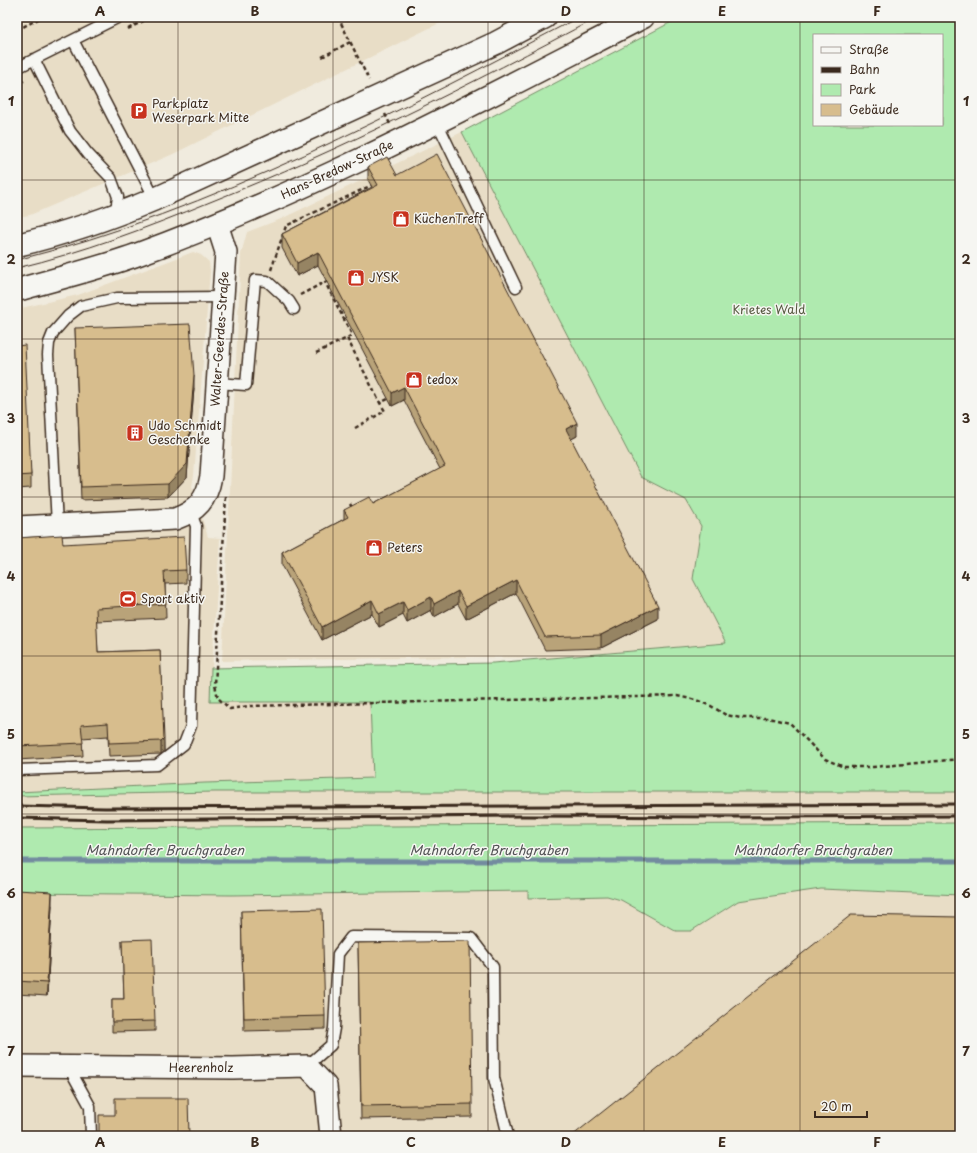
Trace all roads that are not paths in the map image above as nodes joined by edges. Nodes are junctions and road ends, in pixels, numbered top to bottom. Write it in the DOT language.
graph roads {
  1 [pos="119,17"];
  2 [pos="545,17"];
  3 [pos="643,17"];
  4 [pos="73,40"];
  5 [pos="34,59"];
  6 [pos="17,68"];
  7 [pos="437,122"];
  8 [pos="155,199"];
  9 [pos="115,216"];
  10 [pos="217,224"];
  11 [pos="17,245"];
  12 [pos="516,287"];
  13 [pos="17,290"];
  14 [pos="222,297"];
  15 [pos="292,305"];
  16 [pos="216,383"];
  17 [pos="191,513"];
  18 [pos="57,525"];
  19 [pos="17,527"];
  20 [pos="17,770"];
  21 [pos="17,1066"];
  22 [pos="68,1066"];
  23 [pos="307,1066"];
  24 [pos="91,1136"];
  25 [pos="331,1136"];
  26 [pos="508,1136"];
  1 -- 4 [label="lane"];
  2 -- 8 [label="main road"];
  3 -- 7 [label="main road, Hans-Bredow-Straße"];
  4 -- 5 [label="lane"];
  4 -- 8 [label="lane"];
  5 -- 6 [label="lane"];
  5 -- 9 [label="lane"];
  7 -- 10 [label="main road, Hans-Bredow-Straße"];
  7 -- 12 [label="lane"];
  8 -- 9 [label="main road"];
  9 -- 11 [label="main road"];
  10 -- 13 [label="main road, Hans-Bredow-Straße"];
  10 -- 14 [label="street, Walter-Geerdes-Straße"];
  14 -- 16 [label="street, Walter-Geerdes-Straße"];
  14 -- 18 [label="lane"];
  15 -- 16 [label="lane"];
  16 -- 17 [label="street, Walter-Geerdes-Straße"];
  17 -- 18 [label="street"];
  17 -- 20 [label="lane"];
  18 -- 19 [label="street"];
  21 -- 22 [label="street, Heerenholz"];
  22 -- 23 [label="street, Heerenholz"];
  22 -- 24 [label="lane"];
  23 -- 25 [label="street"];
  23 -- 26 [label="lane"];
}
